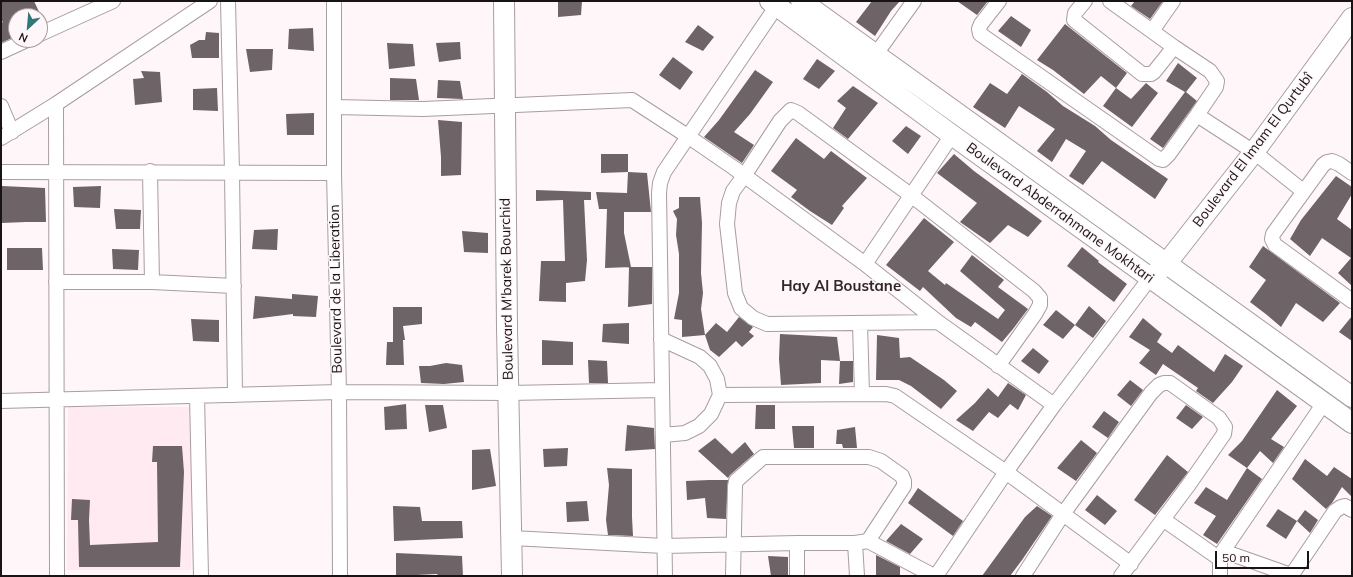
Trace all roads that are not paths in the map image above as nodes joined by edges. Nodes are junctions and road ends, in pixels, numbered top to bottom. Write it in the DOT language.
graph roads {
  1 [pos="113,1"];
  2 [pos="210,1"];
  3 [pos="228,1"];
  4 [pos="334,1"];
  5 [pos="504,1"];
  6 [pos="801,1"];
  7 [pos="914,1"];
  8 [pos="999,1"];
  9 [pos="1084,1"];
  10 [pos="1110,1"];
  11 [pos="1173,1"];
  12 [pos="776,3"];
  13 [pos="1352,18"];
  14 [pos="48,30"];
  15 [pos="1152,31"];
  16 [pos="1174,47"];
  17 [pos="876,54"];
  18 [pos="864,70"];
  19 [pos="56,104"];
  20 [pos="505,105"];
  21 [pos="1,106"];
  22 [pos="335,107"];
  23 [pos="1197,114"];
  24 [pos="6,135"];
  25 [pos="952,135"];
  26 [pos="689,137"];
  27 [pos="1254,152"];
  28 [pos="1,172"];
  29 [pos="56,172"];
  30 [pos="150,172"];
  31 [pos="232,172"];
  32 [pos="334,173"];
  33 [pos="1352,173"];
  34 [pos="744,176"];
  35 [pos="1303,191"];
  36 [pos="912,196"];
  37 [pos="865,264"];
  38 [pos="1166,264"];
  39 [pos="1150,278"];
  40 [pos="56,282"];
  41 [pos="152,282"];
  42 [pos="234,286"];
  43 [pos="1352,300"];
  44 [pos="938,322"];
  45 [pos="860,323"];
  46 [pos="661,339"];
  47 [pos="998,366"];
  48 [pos="662,390"];
  49 [pos="339,392"];
  50 [pos="509,393"];
  51 [pos="862,394"];
  52 [pos="720,395"];
  53 [pos="197,396"];
  54 [pos="235,396"];
  55 [pos="1352,397"];
  56 [pos="56,400"];
  57 [pos="1,401"];
  58 [pos="1324,403"];
  59 [pos="1054,405"];
  60 [pos="1352,423"];
  61 [pos="663,435"];
  62 [pos="1006,472"];
  63 [pos="1352,510"];
  64 [pos="1064,514"];
  65 [pos="1164,520"];
  66 [pos="512,538"];
  67 [pos="862,542"];
  68 [pos="797,543"];
  69 [pos="734,544"];
  70 [pos="664,546"];
  71 [pos="1222,555"];
  72 [pos="1131,564"];
  73 [pos="56,576"];
  74 [pos="201,576"];
  75 [pos="340,576"];
  76 [pos="512,576"];
  77 [pos="665,576"];
  78 [pos="734,576"];
  79 [pos="797,576"];
  80 [pos="857,576"];
  81 [pos="935,576"];
  82 [pos="1023,576"];
  83 [pos="1121,576"];
  84 [pos="1220,576"];
  85 [pos="1291,576"];
  1 -- 14 [label="street"];
  2 -- 19 [label="street"];
  3 -- 31 [label="street"];
  4 -- 22 [label="street, Boulevard de la Liberation"];
  5 -- 20 [label="main road, Boulevard M'barek Bourchid"];
  6 -- 17 [label="main road, Boulevard Abderrahmane Mokhtari"];
  7 -- 17 [label="street"];
  8 -- 23 [label="street"];
  9 -- 16 [label="street"];
  10 -- 15 [label="street"];
  11 -- 15 [label="street"];
  12 -- 18 [label="main road, Boulevard Abderrahmane Mokhtari"];
  12 -- 26 [label="street"];
  13 -- 27 [label="main road, Boulevard El Imam El Qurtubî"];
  15 -- 16 [label="street"];
  16 -- 23 [label="street"];
  17 -- 18 [label="street"];
  17 -- 38 [label="main road, Boulevard Abderrahmane Mokhtari"];
  18 -- 25 [label="main road, Boulevard Abderrahmane Mokhtari"];
  19 -- 24 [label="street"];
  19 -- 29 [label="street"];
  20 -- 22 [label="street"];
  20 -- 26 [label="street"];
  20 -- 50 [label="main road, Boulevard M'barek Bourchid"];
  21 -- 24 [label="street"];
  22 -- 32 [label="street, Boulevard de la Liberation"];
  23 -- 27 [label="street"];
  25 -- 36 [label="street"];
  25 -- 39 [label="main road, Boulevard Abderrahmane Mokhtari"];
  26 -- 34 [label="street"];
  26 -- 46 [label="street"];
  27 -- 35 [label="street"];
  27 -- 38 [label="main road, Boulevard El Imam El Qurtubî"];
  28 -- 29 [label="street"];
  29 -- 30 [label="street"];
  29 -- 40 [label="street"];
  30 -- 31 [label="street"];
  30 -- 41 [label="street"];
  31 -- 32 [label="street"];
  31 -- 42 [label="street"];
  32 -- 49 [label="street, Boulevard de la Liberation"];
  33 -- 35 [label="street"];
  34 -- 36 [label="street"];
  34 -- 37 [label="street"];
  34 -- 45 [label="street"];
  35 -- 43 [label="street"];
  36 -- 37 [label="street"];
  36 -- 47 [label="street"];
  37 -- 44 [label="street"];
  38 -- 39 [label="main road, Boulevard El Imam El Qurtubî"];
  38 -- 55 [label="main road, Boulevard Abderrahmane Mokhtari"];
  39 -- 58 [label="main road, Boulevard Abderrahmane Mokhtari"];
  39 -- 59 [label="street"];
  40 -- 41 [label="street"];
  40 -- 56 [label="street"];
  41 -- 42 [label="street"];
  42 -- 54 [label="street"];
  44 -- 45 [label="street"];
  44 -- 47 [label="street"];
  45 -- 51 [label="street"];
  46 -- 48 [label="street"];
  46 -- 52 [label="street"];
  47 -- 59 [label="street"];
  48 -- 50 [label="street"];
  48 -- 61 [label="street"];
  49 -- 50 [label="street"];
  49 -- 54 [label="street"];
  49 -- 75 [label="street, Boulevard de la Liberation"];
  50 -- 66 [label="main road, Boulevard M'barek Bourchid"];
  51 -- 52 [label="street"];
  51 -- 62 [label="street"];
  52 -- 61 [label="street"];
  53 -- 54 [label="street"];
  53 -- 56 [label="street"];
  53 -- 74 [label="street"];
  56 -- 57 [label="street"];
  56 -- 73 [label="street"];
  58 -- 60 [label="main road, Boulevard Abderrahmane Mokhtari"];
  58 -- 71 [label="street"];
  59 -- 62 [label="street"];
  61 -- 70 [label="street"];
  62 -- 64 [label="street"];
  62 -- 81 [label="street"];
  63 -- 85 [label="street"];
  64 -- 65 [label="street"];
  64 -- 72 [label="street"];
  64 -- 82 [label="street"];
  65 -- 71 [label="street"];
  65 -- 72 [label="street"];
  66 -- 70 [label="street"];
  66 -- 76 [label="main road, Boulevard M'barek Bourchid"];
  67 -- 68 [label="street"];
  67 -- 69 [label="street"];
  67 -- 80 [label="street"];
  67 -- 81 [label="street"];
  68 -- 69 [label="street"];
  68 -- 79 [label="street"];
  69 -- 70 [label="street"];
  69 -- 78 [label="street"];
  70 -- 77 [label="street"];
  71 -- 84 [label="street"];
  71 -- 85 [label="street"];
  72 -- 83 [label="street"];
}
